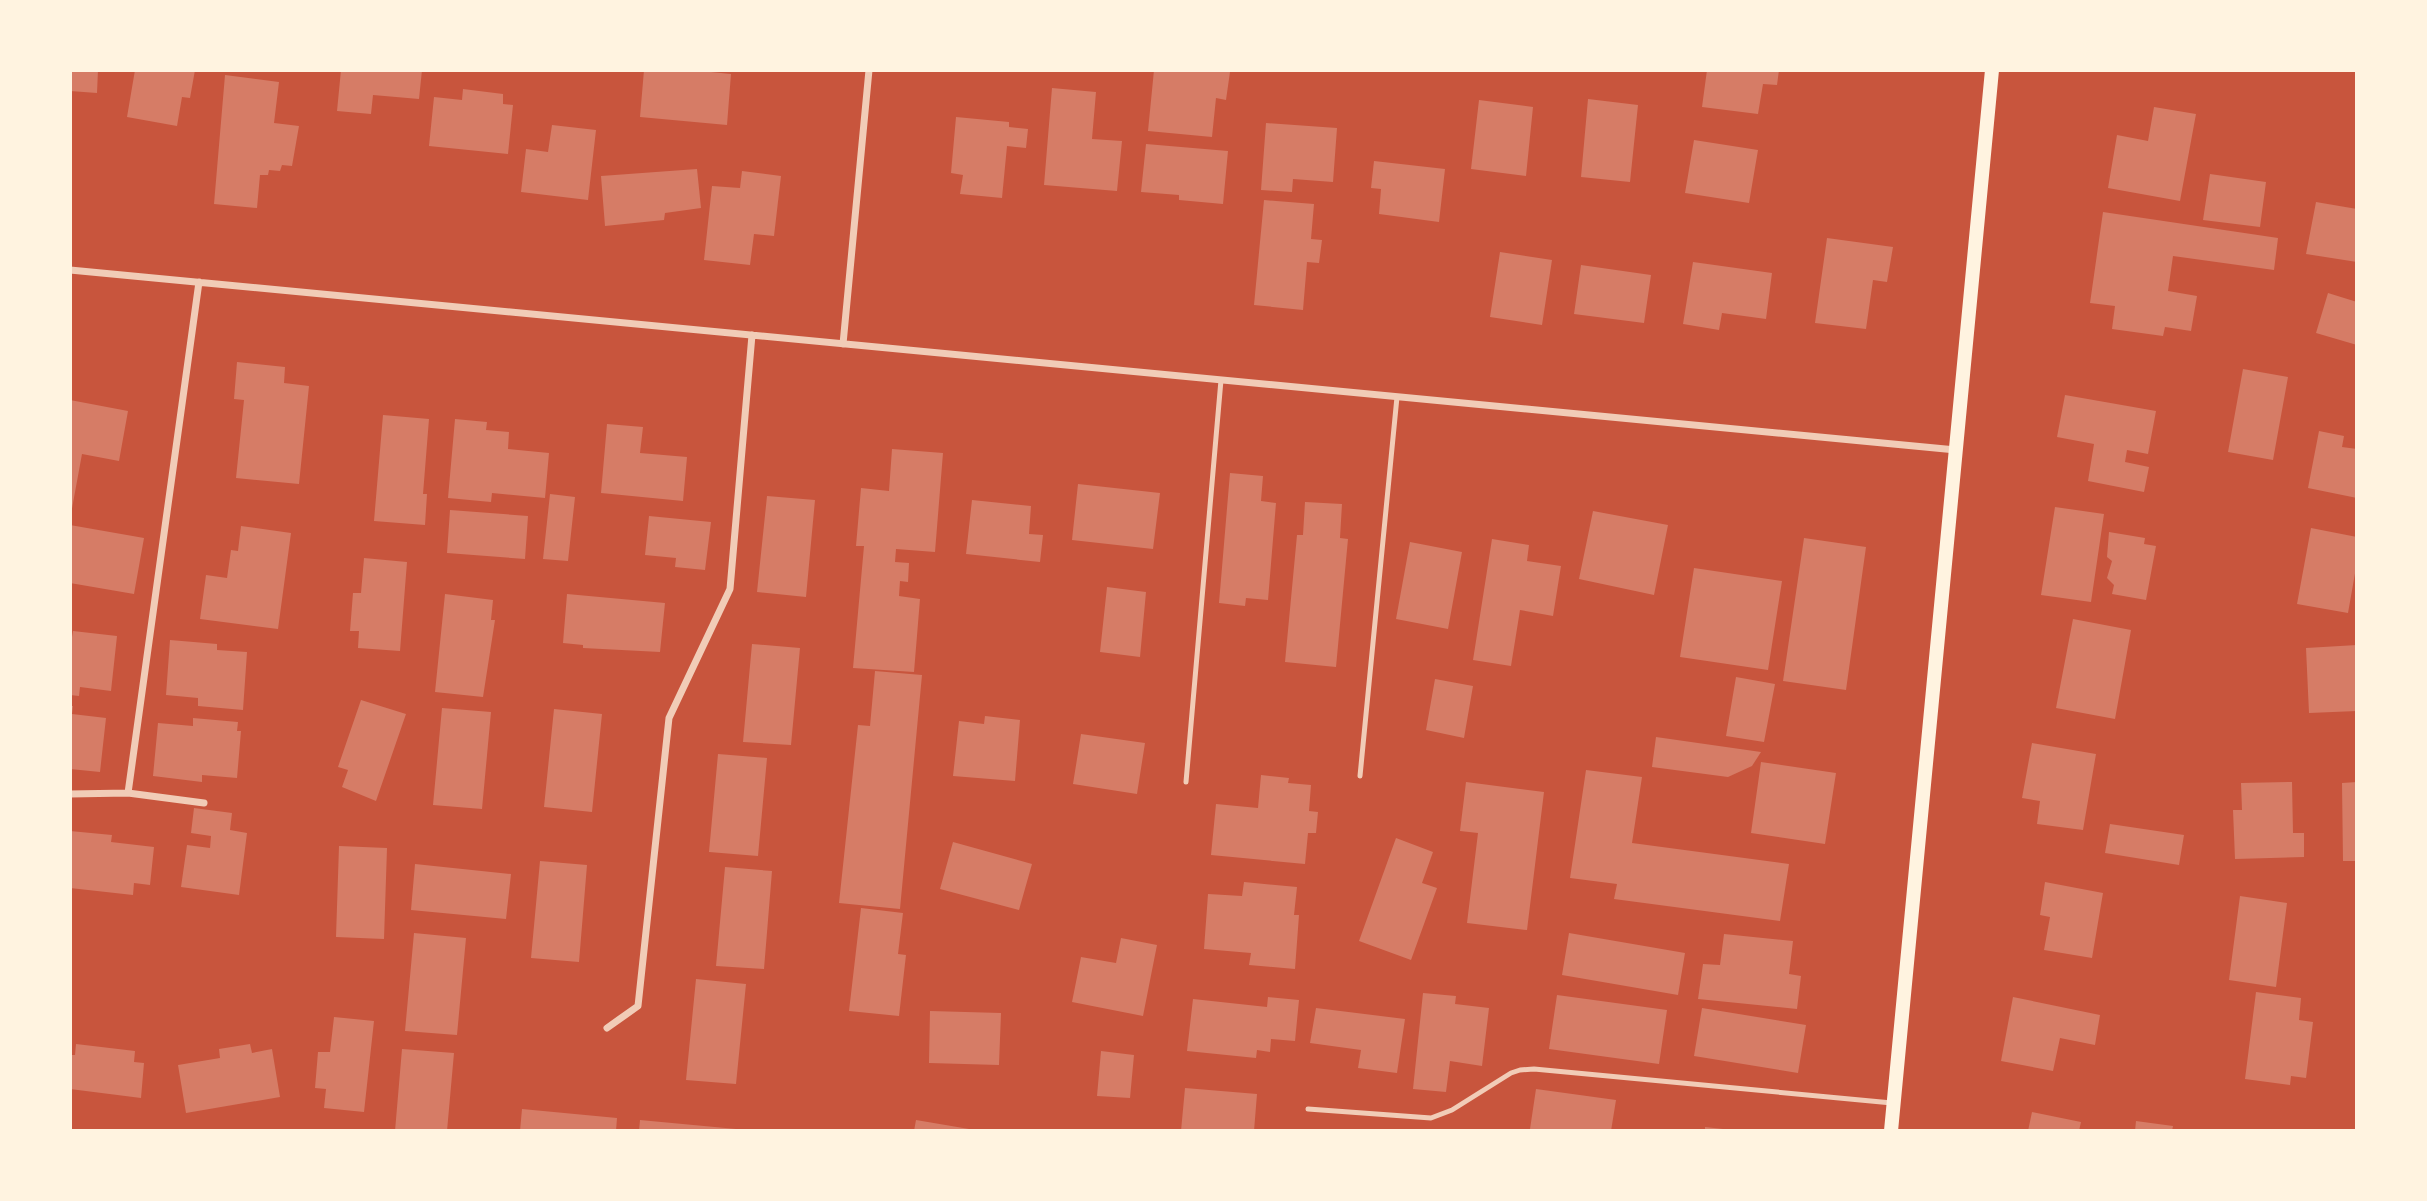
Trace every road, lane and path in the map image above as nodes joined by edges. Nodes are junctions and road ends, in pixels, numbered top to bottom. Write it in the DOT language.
graph roads {
  1 [pos="869,70"];
  2 [pos="1992,70"];
  3 [pos="70,270"];
  4 [pos="199,282"];
  5 [pos="752,335"];
  6 [pos="843,344"];
  7 [pos="1222,380"];
  8 [pos="1397,397"];
  9 [pos="1956,451"];
  10 [pos="1360,776"];
  11 [pos="1185,782"];
  12 [pos="128,793"];
  13 [pos="70,794"];
  14 [pos="204,803"];
  15 [pos="607,1028"];
  16 [pos="1894,1103"];
  17 [pos="1308,1108"];
  18 [pos="1891,1131"];
  1 -- 6 [label="street"];
  2 -- 9 [label="main road"];
  3 -- 4 [label="street"];
  4 -- 5 [label="street"];
  4 -- 12 [label="street"];
  5 -- 6 [label="street"];
  5 -- 15 [label="street"];
  6 -- 7 [label="street"];
  7 -- 8 [label="street"];
  7 -- 11 [label="lane"];
  8 -- 9 [label="street"];
  8 -- 10 [label="lane"];
  9 -- 16 [label="main road"];
  12 -- 13 [label="street"];
  12 -- 14 [label="street"];
  16 -- 17 [label="lane"];
  16 -- 18 [label="main road"];
}
